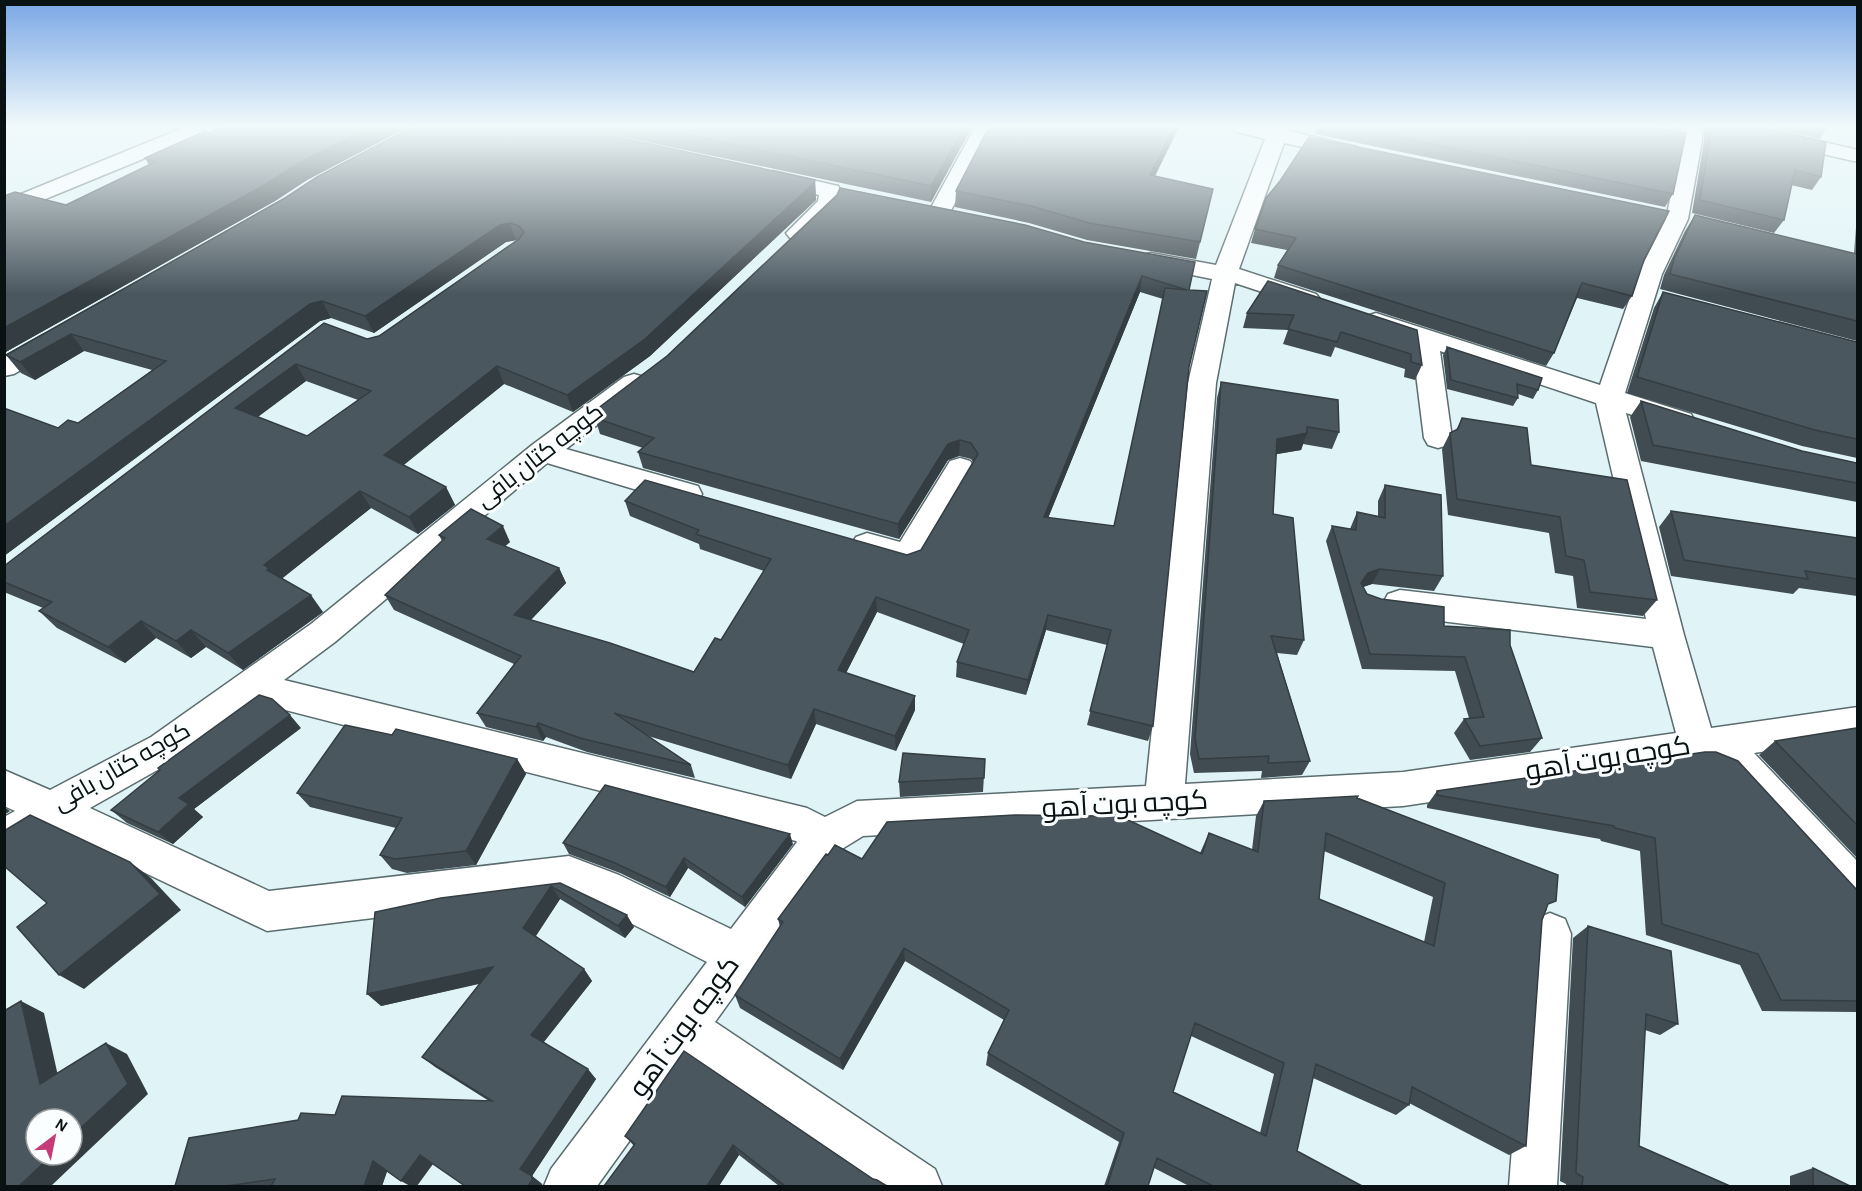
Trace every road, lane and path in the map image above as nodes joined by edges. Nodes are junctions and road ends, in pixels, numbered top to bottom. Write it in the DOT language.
graph roads {
  1 [pos="69,183"];
  2 [pos="794,183"];
  3 [pos="955,183"];
  4 [pos="1260,183"];
  5 [pos="1680,183"];
  6 [pos="4,209"];
  7 [pos="939,213"];
  8 [pos="778,251"];
  9 [pos="1127,256"];
  10 [pos="1225,274"];
  11 [pos="67,333"];
  12 [pos="1425,337"];
  13 [pos="660,364"];
  14 [pos="4,368"];
  15 [pos="1609,399"];
  16 [pos="1698,427"];
  17 [pos="1438,438"];
  18 [pos="542,452"];
  19 [pos="960,468"];
  20 [pos="713,501"];
  21 [pos="839,537"];
  22 [pos="1373,599"];
  23 [pos="1667,635"];
  24 [pos="248,686"];
  25 [pos="1857,722"];
  26 [pos="1698,745"];
  27 [pos="4,787"];
  28 [pos="1164,802"];
  29 [pos="49,810"];
  30 [pos="4,839"];
  31 [pos="823,839"];
  32 [pos="1857,892"];
  33 [pos="1550,934"];
  34 [pos="738,955"];
  35 [pos="684,1028"];
  36 [pos="568,1186"];
  37 [pos="918,1186"];
  38 [pos="1533,1186"];
  1 -- 6 [label="street"];
  2 -- 8 [label="street"];
  3 -- 7 [label="street"];
  4 -- 10 [label="street"];
  5 -- 15 [label="street"];
  9 -- 10 [label="street"];
  10 -- 12 [label="street"];
  10 -- 28 [label="street"];
  11 -- 14 [label="street"];
  12 -- 15 [label="street"];
  12 -- 17 [label="street"];
  13 -- 18 [label="street, کوچه کتان بافی"];
  15 -- 16 [label="street"];
  15 -- 23 [label="street"];
  18 -- 20 [label="street"];
  18 -- 24 [label="street, کوچه کتان بافی"];
  19 -- 21 [label="street"];
  22 -- 23 [label="street"];
  23 -- 26 [label="street"];
  24 -- 29 [label="street, کوچه کتان بافی"];
  24 -- 31 [label="street"];
  25 -- 26 [label="street, کوچه بوت آهو"];
  26 -- 28 [label="street, کوچه بوت آهو"];
  26 -- 32 [label="street"];
  27 -- 29 [label="street"];
  28 -- 31 [label="street, کوچه بوت آهو"];
  29 -- 30 [label="street, کوچه کتان بافی"];
  29 -- 34 [label="street"];
  31 -- 34 [label="street, کوچه بوت آهو"];
  33 -- 38 [label="street"];
  34 -- 35 [label="street, کوچه بوت آهو"];
  35 -- 36 [label="street, کوچه بوت آهو"];
  35 -- 37 [label="street"];
}
